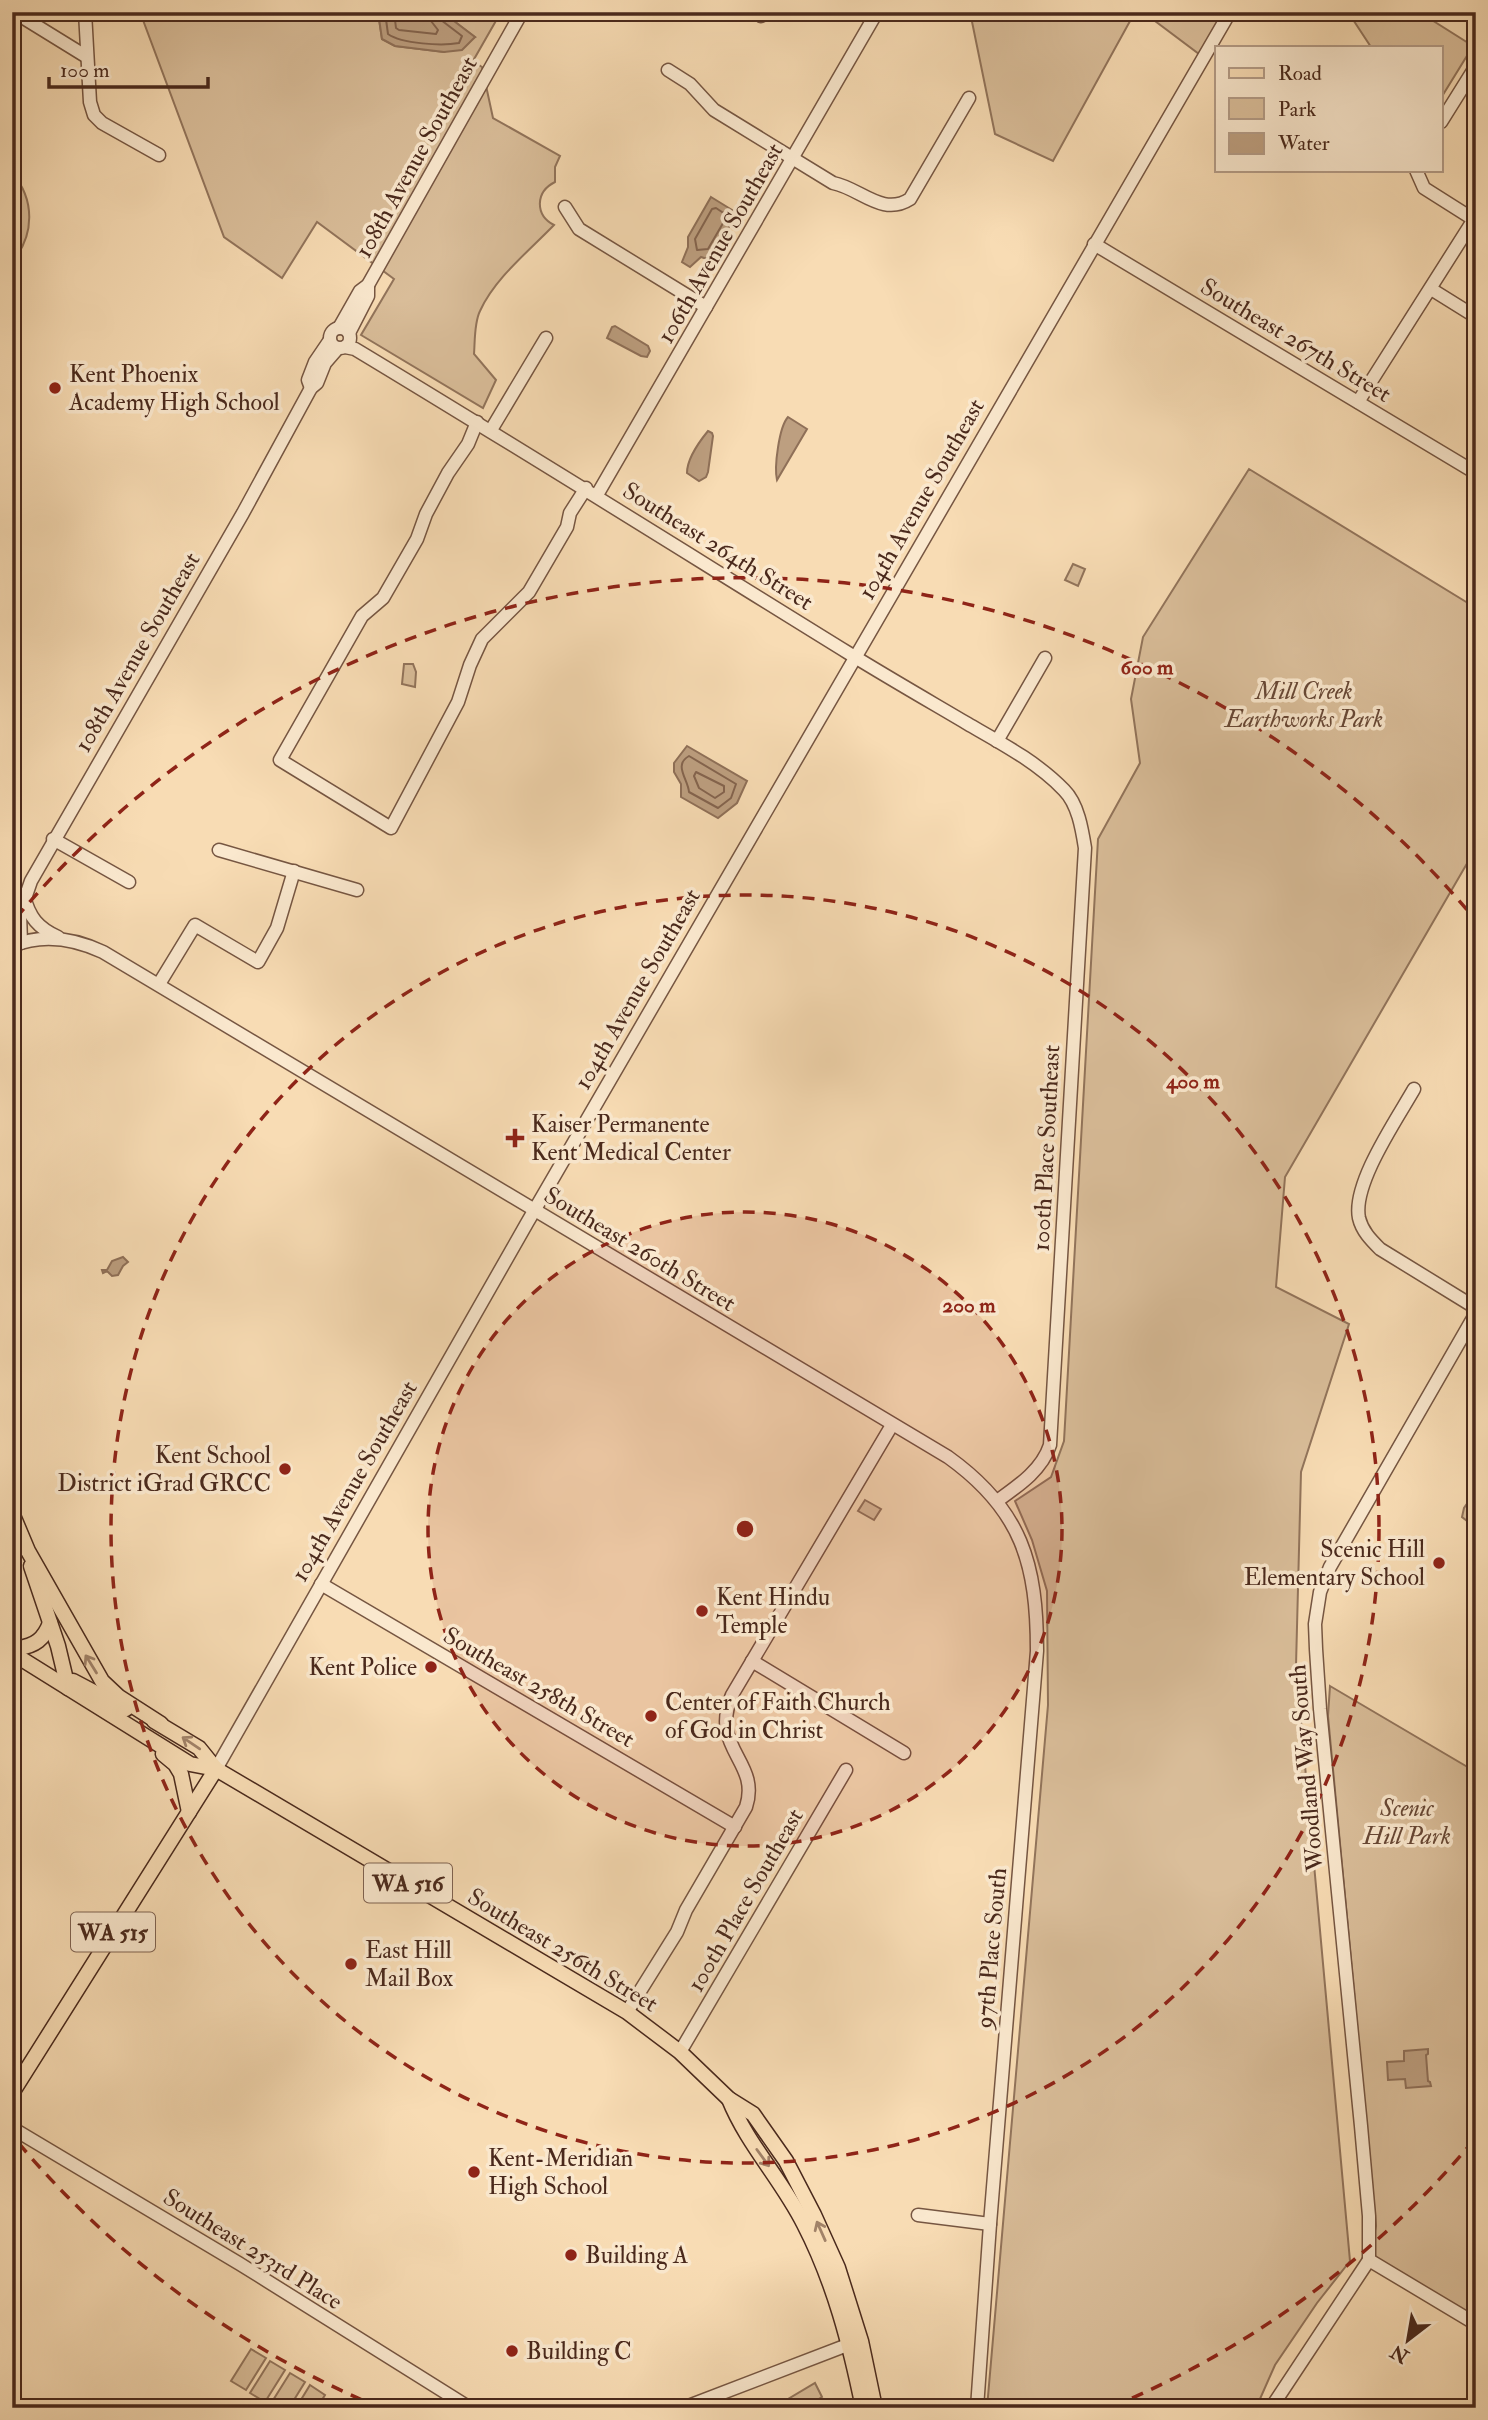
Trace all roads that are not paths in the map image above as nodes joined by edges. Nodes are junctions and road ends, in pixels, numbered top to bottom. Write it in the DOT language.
graph roads {
  1 [pos="14,12"];
  2 [pos="85,12"];
  3 [pos="522,12"];
  4 [pos="877,12"];
  5 [pos="1230,12"];
  6 [pos="87,57"];
  7 [pos="1476,66"];
  8 [pos="668,70"];
  9 [pos="969,98"];
  10 [pos="1442,120"];
  11 [pos="159,155"];
  12 [pos="794,158"];
  13 [pos="1417,174"];
  14 [pos="565,207"];
  15 [pos="1475,217"];
  16 [pos="1094,244"];
  17 [pos="1430,289"];
  18 [pos="706,307"];
  19 [pos="1476,317"];
  20 [pos="546,338"];
  21 [pos="344,341"];
  22 [pos="1358,402"];
  23 [pos="477,422"];
  24 [pos="491,430"];
  25 [pos="1476,473"];
  26 [pos="591,492"];
  27 [pos="856,657"];
  28 [pos="1045,658"];
  29 [pos="997,741"];
  30 [pos="1056,783"];
  31 [pos="53,839"];
  32 [pos="219,850"];
  33 [pos="294,871"];
  34 [pos="129,882"];
  35 [pos="357,890"];
  36 [pos="18,893"];
  37 [pos="61,939"];
  38 [pos="21,943"];
  39 [pos="159,984"];
  40 [pos="1413,1089"];
  41 [pos="534,1209"];
  42 [pos="1476,1308"];
  43 [pos="1476,1313"];
  44 [pos="892,1425"];
  45 [pos="997,1501"];
  46 [pos="12,1513"];
  47 [pos="28,1551"];
  48 [pos="36,1582"];
  49 [pos="321,1584"];
  50 [pos="50,1623"];
  51 [pos="70,1626"];
  52 [pos="14,1648"];
  53 [pos="752,1661"];
  54 [pos="67,1682"];
  55 [pos="161,1724"];
  56 [pos="150,1740"];
  57 [pos="904,1753"];
  58 [pos="216,1769"];
  59 [pos="846,1770"];
  60 [pos="189,1812"];
  61 [pos="736,1827"];
  62 [pos="628,2012"];
  63 [pos="680,2052"];
  64 [pos="12,2093"];
  65 [pos="12,2128"];
  66 [pos="918,2215"];
  67 [pos="989,2224"];
  68 [pos="1369,2260"];
  69 [pos="1476,2324"];
  70 [pos="855,2343"];
  71 [pos="470,2408"];
  72 [pos="682,2408"];
  73 [pos="863,2408"];
  74 [pos="875,2408"];
  75 [pos="977,2408"];
  76 [pos="1271,2408"];
  1 -- 6 [label="street"];
  2 -- 6 [label="street"];
  3 -- 21 [label="street, 108th Avenue Southeast"];
  4 -- 12 [label="street, 106th Avenue Southeast"];
  5 -- 16 [label="street, 104th Avenue Southeast"];
  6 -- 11 [label="street"];
  7 -- 10 [label="street"];
  8 -- 12 [label="street"];
  9 -- 12 [label="street"];
  12 -- 18 [label="street, 106th Avenue Southeast"];
  13 -- 15 [label="street"];
  14 -- 18 [label="street"];
  15 -- 17 [label="street"];
  16 -- 22 [label="street, Southeast 267th Street"];
  16 -- 27 [label="street, 104th Avenue Southeast"];
  17 -- 19 [label="street"];
  17 -- 22 [label="street"];
  18 -- 26 [label="street, 106th Avenue Southeast"];
  20 -- 24 [label="street"];
  21 -- 23 [label="street, Southeast 264th Street"];
  21 -- 31 [label="street, 108th Avenue Southeast"];
  22 -- 25 [label="street, Southeast 267th Street"];
  23 -- 24 [label="street, Southeast 264th Street"];
  23 -- 26 [label="street, 106th Avenue Southeast"];
  24 -- 26 [label="street, Southeast 264th Street"];
  26 -- 27 [label="street, Southeast 264th Street"];
  27 -- 29 [label="street, Southeast 264th Street"];
  27 -- 41 [label="street, 104th Avenue Southeast"];
  28 -- 29 [label="street"];
  29 -- 30 [label="street, Southeast 264th Street"];
  30 -- 45 [label="street, 100th Place Southeast"];
  31 -- 34 [label="street"];
  31 -- 36 [label="street, 108th Avenue Southeast"];
  32 -- 33 [label="street"];
  33 -- 35 [label="street"];
  33 -- 39 [label="street"];
  36 -- 37 [label="street"];
  36 -- 38 [label="street, 108th Avenue Southeast"];
  37 -- 38 [label="street, Southeast 260th Street"];
  37 -- 39 [label="street, Southeast 260th Street"];
  39 -- 41 [label="street, Southeast 260th Street"];
  40 -- 42 [label="street"];
  41 -- 44 [label="street, Southeast 260th Street"];
  41 -- 49 [label="street, 104th Avenue Southeast"];
  43 -- 68 [label="street, Woodland Way South"];
  44 -- 45 [label="street, Southeast 260th Street"];
  44 -- 53 [label="street"];
  45 -- 67 [label="street, 97th Place South"];
  46 -- 47 [label="main road, WA 516"];
  47 -- 48 [label="main road, WA 516"];
  47 -- 51 [label="main road, WA 516"];
  48 -- 50 [label="main road, WA 516"];
  48 -- 51 [label="main road"];
  49 -- 58 [label="street, 104th Avenue Southeast"];
  49 -- 61 [label="street, Southeast 258th Street"];
  50 -- 52 [label="main road"];
  50 -- 54 [label="main road, WA 516"];
  55 -- 51 [label="main road, WA 516, one-way"];
  52 -- 54 [label="main road, Southeast 256th Street"];
  53 -- 57 [label="street"];
  53 -- 61 [label="street"];
  54 -- 55 [label="main road, Southeast 256th Street / WA 516"];
  54 -- 56 [label="main road, Southeast 256th Street / WA 516"];
  58 -- 55 [label="main road, Southeast 256th Street / WA 516, one-way"];
  56 -- 58 [label="main road, Southeast 256th Street / WA 516"];
  56 -- 60 [label="main road"];
  58 -- 60 [label="main road, 104th Avenue Southeast / WA 515"];
  58 -- 62 [label="main road, Southeast 256th Street / WA 516"];
  59 -- 63 [label="street, 100th Place Southeast"];
  60 -- 64 [label="main road, 104th Avenue Southeast / WA 515"];
  61 -- 62 [label="street"];
  62 -- 63 [label="main road, Southeast 256th Street / WA 516"];
  63 -- 70 [label="main road, Southeast 256th Street / WA 516"];
  65 -- 71 [label="street, Southeast 253rd Place"];
  66 -- 67 [label="street"];
  67 -- 75 [label="street, 97th Place South"];
  68 -- 69 [label="street"];
  68 -- 76 [label="street"];
  70 -- 72 [label="street"];
  70 -- 73 [label="main road, WA 516"];
  70 -- 74 [label="main road, WA 516"];
}
